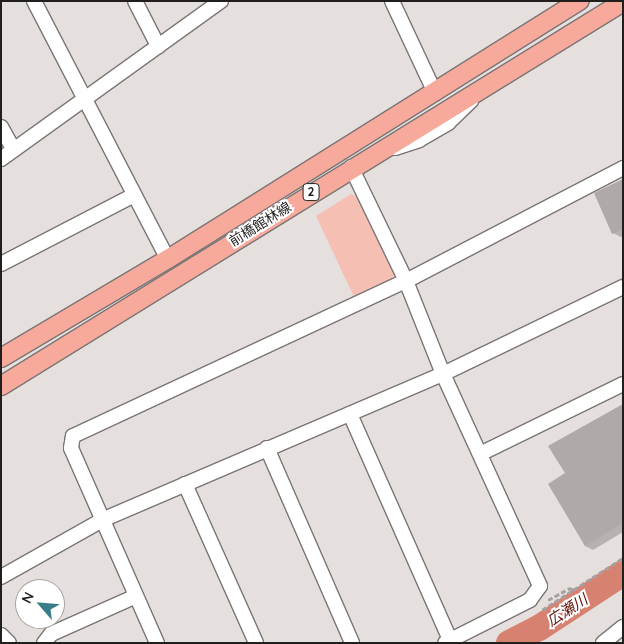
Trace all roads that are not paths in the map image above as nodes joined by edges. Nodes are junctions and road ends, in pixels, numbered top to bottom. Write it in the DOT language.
graph roads {
  1 [pos="34,1"];
  2 [pos="135,1"];
  3 [pos="220,1"];
  4 [pos="392,1"];
  5 [pos="580,1"];
  6 [pos="623,2"];
  7 [pos="158,46"];
  8 [pos="436,93"];
  9 [pos="85,100"];
  10 [pos="1,127"];
  11 [pos="14,150"];
  12 [pos="1,159"];
  13 [pos="351,167"];
  14 [pos="623,168"];
  15 [pos="134,195"];
  16 [pos="168,259"];
  17 [pos="1,264"];
  18 [pos="406,281"];
  19 [pos="623,287"];
  20 [pos="1,358"];
  21 [pos="443,374"];
  22 [pos="623,384"];
  23 [pos="1,386"];
  24 [pos="350,414"];
  25 [pos="267,448"];
  26 [pos="482,453"];
  27 [pos="185,484"];
  28 [pos="102,520"];
  29 [pos="1,577"];
  30 [pos="136,596"];
  31 [pos="623,628"];
  32 [pos="1,635"];
  33 [pos="447,642"];
  34 [pos="9,643"];
  35 [pos="44,643"];
  36 [pos="157,643"];
  37 [pos="256,643"];
  38 [pos="352,643"];
  39 [pos="603,643"];
  1 -- 9 [label="street"];
  2 -- 7 [label="street"];
  3 -- 7 [label="street"];
  4 -- 8 [label="street"];
  5 -- 8 [label="main road, 前橋館林線 / 2"];
  6 -- 13 [label="main road, 前橋館林線 / 2"];
  7 -- 9 [label="street"];
  8 -- 16 [label="main road, 前橋館林線 / 2"];
  9 -- 11 [label="street"];
  9 -- 15 [label="street"];
  10 -- 11 [label="street"];
  11 -- 12 [label="street"];
  13 -- 18 [label="street"];
  13 -- 23 [label="main road, 前橋館林線 / 2"];
  14 -- 18 [label="street"];
  15 -- 16 [label="street"];
  15 -- 17 [label="street"];
  16 -- 20 [label="main road, 前橋館林線 / 2"];
  18 -- 21 [label="street"];
  18 -- 28 [label="street"];
  19 -- 21 [label="street"];
  21 -- 24 [label="street"];
  21 -- 26 [label="street"];
  22 -- 26 [label="street"];
  24 -- 25 [label="street"];
  24 -- 33 [label="street"];
  25 -- 27 [label="street"];
  25 -- 38 [label="street"];
  26 -- 33 [label="street"];
  27 -- 28 [label="street"];
  27 -- 37 [label="street"];
  28 -- 29 [label="street"];
  28 -- 30 [label="street"];
  30 -- 35 [label="street"];
  30 -- 36 [label="street"];
  31 -- 39 [label="street"];
  32 -- 34 [label="street"];
}
